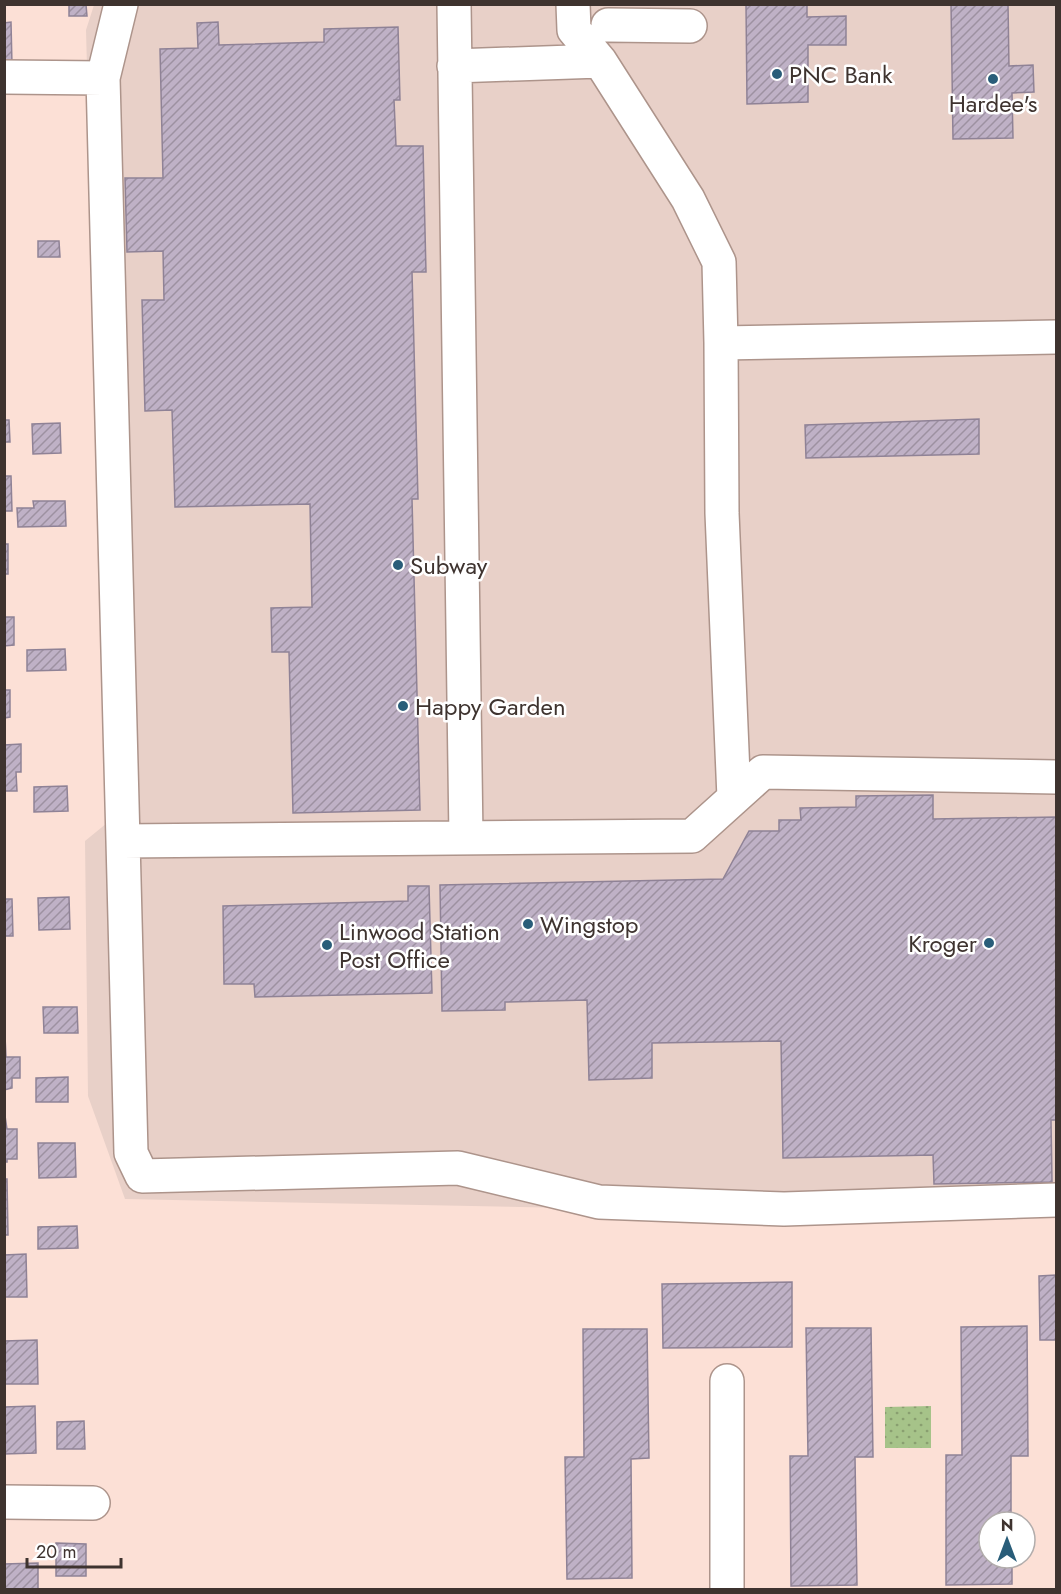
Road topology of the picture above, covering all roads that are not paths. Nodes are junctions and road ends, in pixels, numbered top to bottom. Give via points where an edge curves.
1 (121, 4) edge
2 (454, 4) edge
3 (573, 4) edge
4 (607, 15) edge
5 (690, 26) dead end
6 (600, 61) junction
7 (454, 66) junction
8 (4, 77) edge
9 (104, 78) junction
10 (1056, 337) edge
11 (721, 343) junction
12 (1056, 777) edge
13 (734, 798) junction
14 (466, 838) junction
15 (123, 841) junction
16 (1056, 1200) edge
17 (727, 1382) dead end
18 (4, 1502) edge
19 (93, 1503) dead end
20 (727, 1590) edge

1 - 9 street
2 - 7 street
3 - 6 street via 573,30
4 - 5 street
4 - 6 street
6 - 7 street
6 - 11 street via 688,199 719,262
7 - 14 street
8 - 9 street
9 - 15 street
10 - 11 street
11 - 13 street via 723,524
12 - 13 street via 763,772
13 - 14 street via 692,836
14 - 15 street
15 - 16 street via 131,1154 142,1176 458,1168 599,1202 784,1209
17 - 20 street
18 - 19 street

